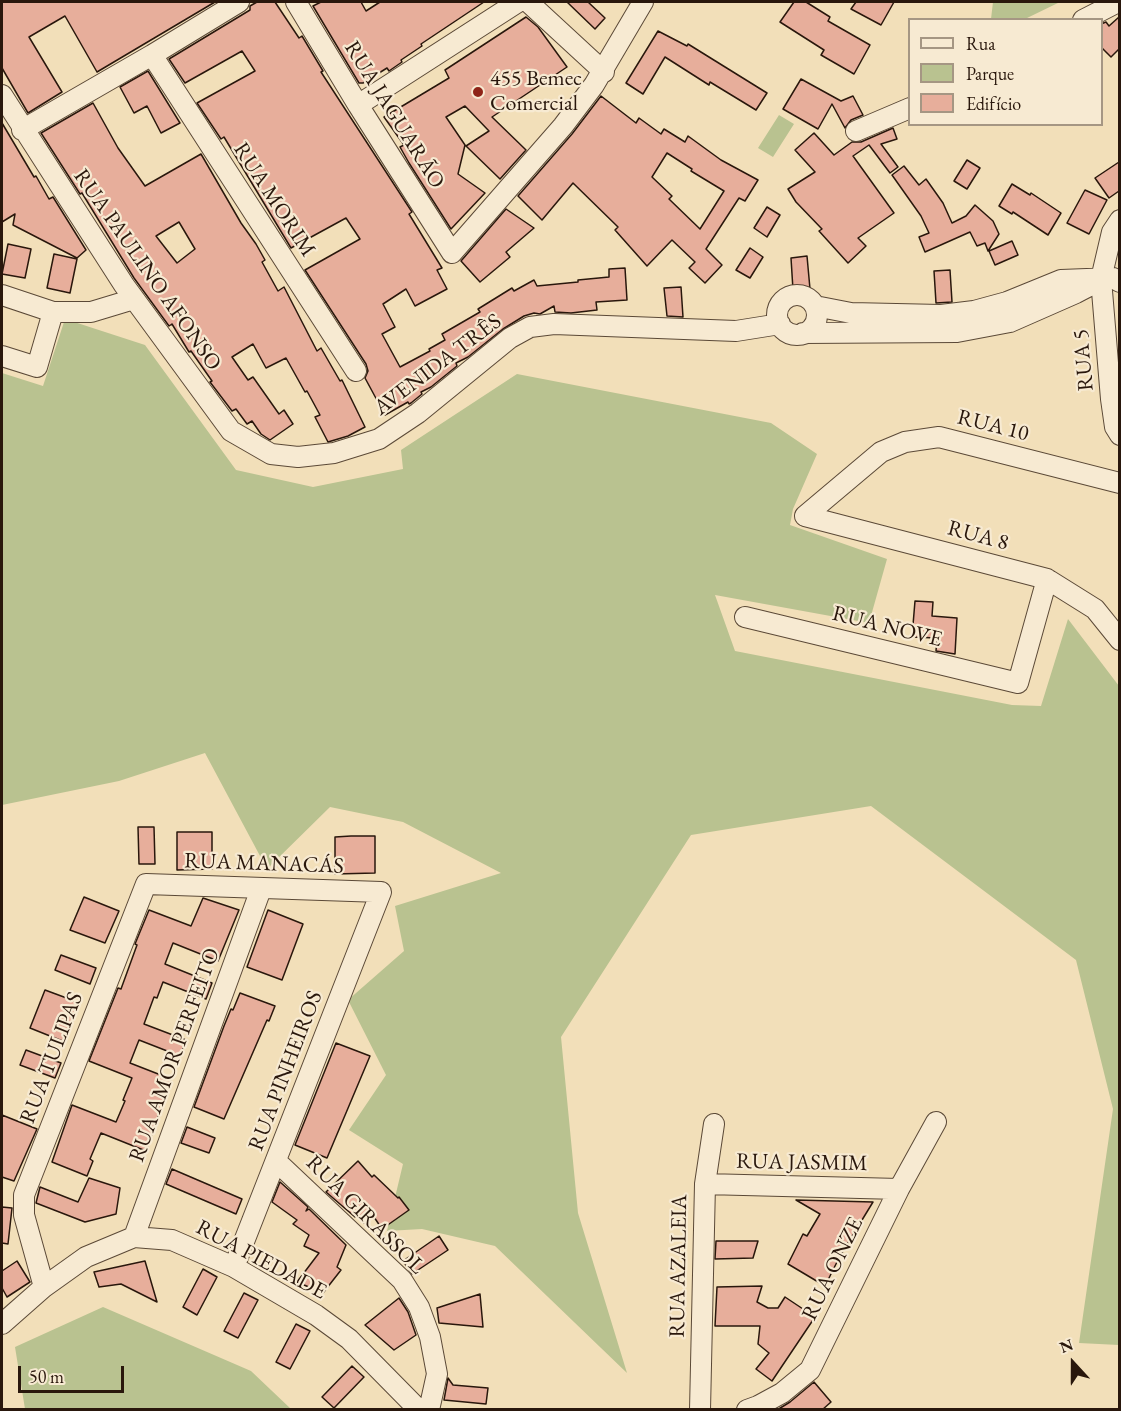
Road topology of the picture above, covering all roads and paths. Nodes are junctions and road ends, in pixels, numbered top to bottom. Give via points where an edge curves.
1 (239, 2) edge
2 (296, 2) edge
3 (518, 2) edge
4 (528, 2) edge
5 (643, 2) edge
6 (1118, 2) edge
7 (1087, 18) edge
8 (152, 55) junction
9 (604, 72) junction
10 (2, 95) edge
11 (358, 105) junction
12 (908, 108) edge
13 (22, 130) junction
14 (856, 131) dead end
15 (1119, 220) edge
16 (1111, 280) edge
17 (2, 295) edge
18 (134, 299) junction
19 (815, 306) junction
20 (53, 312) junction
21 (780, 324) junction
22 (803, 333) junction
23 (2, 356) edge
24 (356, 371) dead end
25 (1119, 435) edge
26 (271, 454) joint
27 (1119, 483) edge
28 (805, 516) joint
29 (1047, 579) junction
30 (745, 617) dead end
31 (1119, 640) edge
32 (146, 884) joint
33 (261, 889) junction
34 (381, 892) joint
35 (936, 1122) dead end
36 (714, 1124) dead end
37 (276, 1161) junction
38 (705, 1185) junction
39 (899, 1189) junction
40 (134, 1237) junction
41 (234, 1268) junction
42 (44, 1287) junction
43 (2, 1324) edge
44 (419, 1410) edge
45 (429, 1410) edge
46 (700, 1410) edge
47 (747, 1410) edge

1 - 8 street
2 - 11 street, RUA JAGUARÃO
3 - 11 street
4 - 9 street
5 - 9 street
6 - 7 street
8 - 13 street
8 - 24 street, RUA MORIM
9 - 11 street, RUA JAGUARÃO via 563,126 452,253
10 - 13 street, RUA PAULINO AFONSO
12 - 14 street
13 - 18 street, RUA PAULINO AFONSO
15 - 16 street via 1112,232
16 - 19 street via 1061,280 1007,302 941,315 851,313
16 - 22 street via 1010,322 957,332
16 - 25 street, RUA 5 via 1111,399
17 - 20 street
18 - 20 street via 92,312
18 - 26 street, RUA PAULINO AFONSO via 231,431
19 - 21 street via 807,297 788,297 780,306
19 - 22 street via 816,320
20 - 23 street via 37,367
21 - 22 street via 790,333
21 - 26 street, AVENIDA TRÊS via 736,331 554,324 530,327 510,338 418,413 379,439 334,453 298,457
27 - 28 street, RUA 10 via 939,437 904,442 881,452
28 - 29 street, RUA 8
29 - 30 street, RUA NOVE via 1018,683
29 - 31 street, RUA 8 via 1095,609
32 - 33 street, RUA MANACÁS
32 - 42 street, RUA TULIPAS via 24,1195 24,1215
33 - 34 street, RUA MANACÁS
33 - 40 street, RUA AMOR PERFEITO
34 - 37 street, RUA PINHEIROS
35 - 39 street, RUA ONZE
36 - 38 street, RUA AZALEIA
37 - 41 street, RUA PINHEIROS
37 - 45 street, RUA GIRASSOL via 402,1280 419,1307 437,1374
38 - 39 street, RUA JASMIM
38 - 46 street, RUA AZALEIA
39 - 47 street, RUA ONZE via 810,1370 782,1393
40 - 41 street, RUA PIEDADE via 172,1240
40 - 42 street, RUA PIEDADE via 86,1257
41 - 44 street, RUA PIEDADE via 316,1315 349,1340
42 - 43 street, RUA PIEDADE

